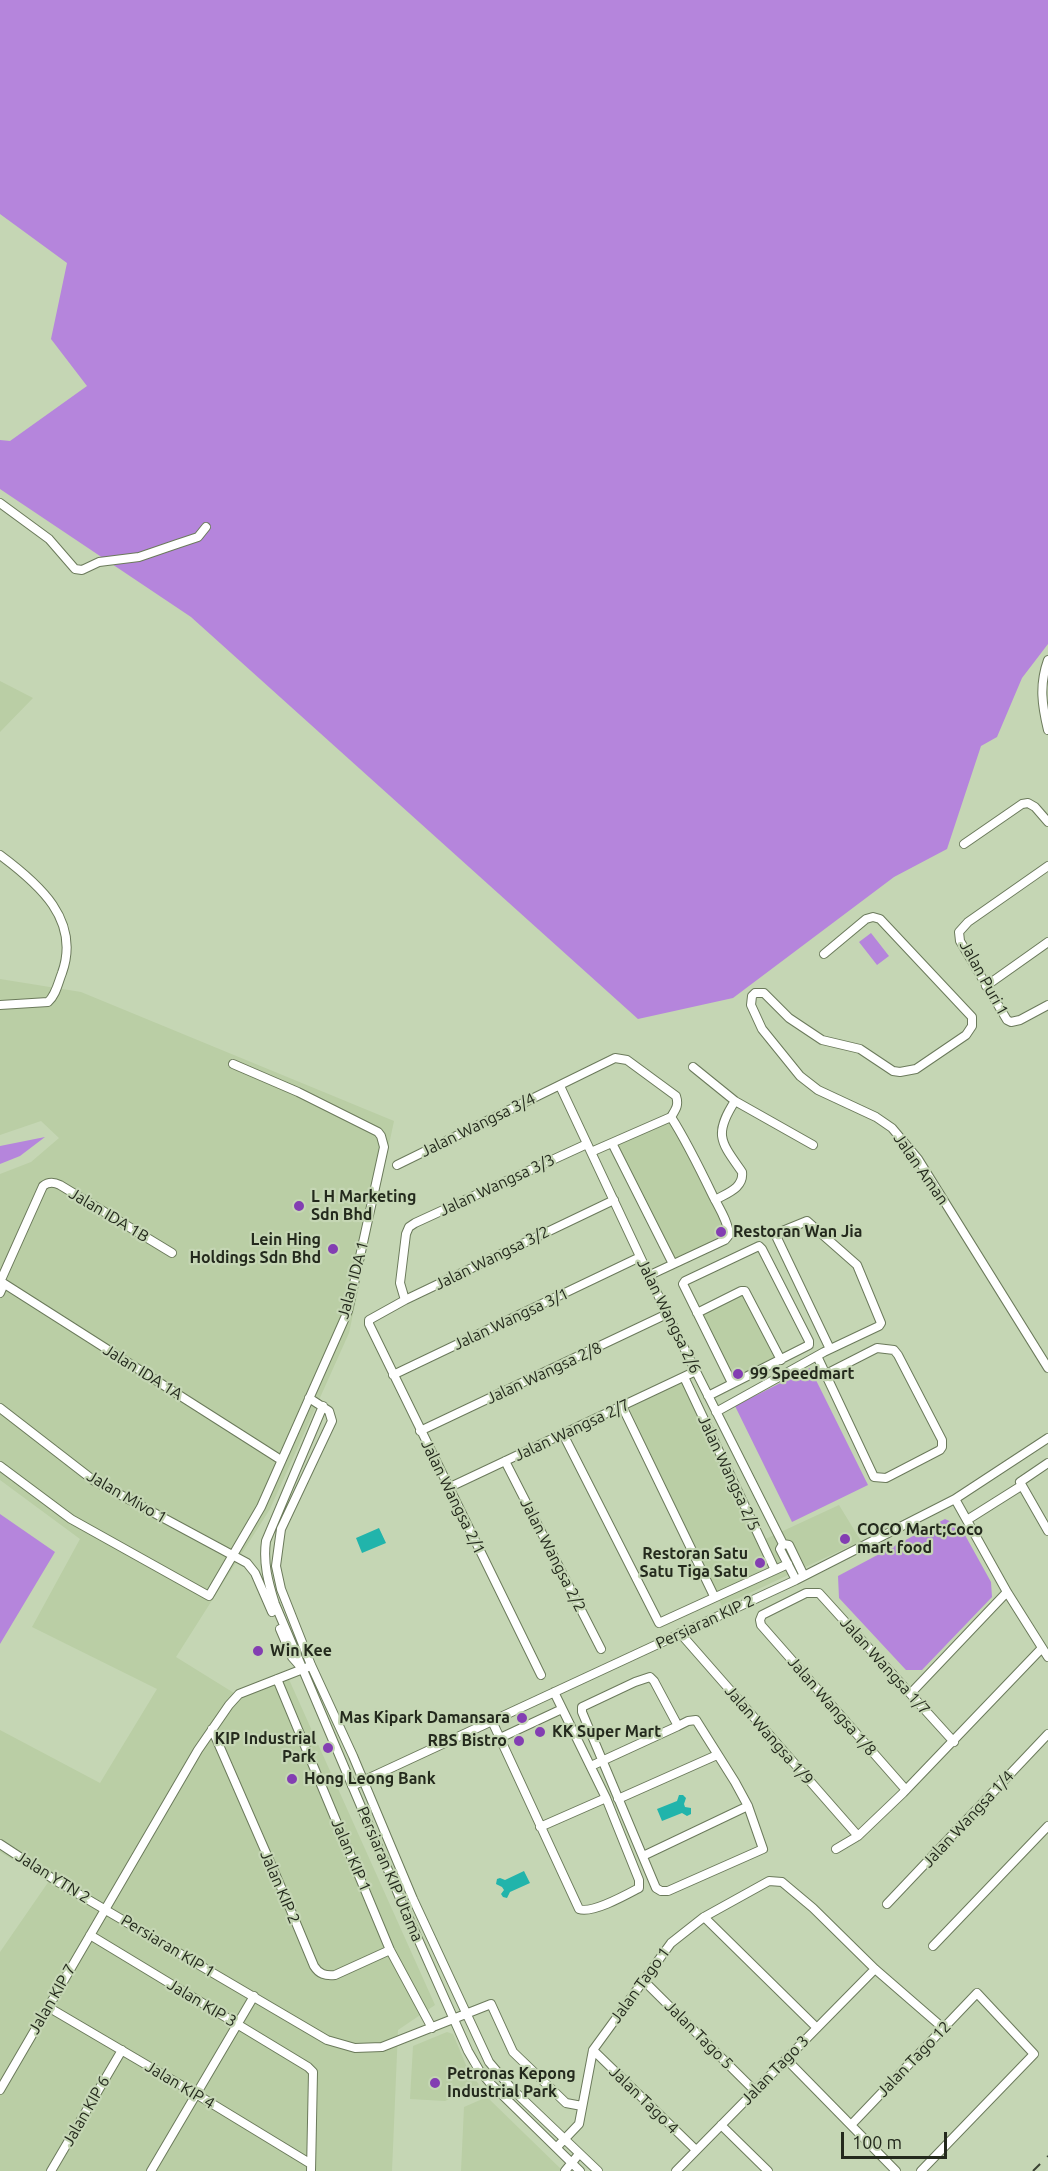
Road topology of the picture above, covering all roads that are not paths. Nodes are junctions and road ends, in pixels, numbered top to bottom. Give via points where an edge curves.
1 (0, 503) edge
2 (206, 527) dead end
3 (1048, 660) edge
4 (1048, 730) edge
5 (1048, 822) edge
6 (964, 844) dead end
7 (0, 855) edge
8 (1048, 866) edge
9 (1048, 942) edge
10 (824, 954) dead end
11 (986, 986) junction
12 (0, 1005) edge
13 (1048, 1005) edge
14 (233, 1064) dead end
15 (693, 1067) dead end
16 (560, 1086) junction
17 (735, 1101) junction
18 (671, 1117) junction
19 (612, 1143) junction
20 (813, 1145) dead end
21 (589, 1148) junction
22 (397, 1165) dead end
23 (614, 1200) junction
24 (715, 1200) junction
25 (172, 1253) dead end
26 (640, 1257) junction
27 (674, 1264) junction
28 (650, 1275) junction
29 (2, 1282) edge
30 (0, 1293) edge
31 (405, 1300) junction
32 (697, 1313) junction
33 (667, 1314) junction
34 (371, 1318) joint
35 (830, 1348) junction
36 (817, 1356) junction
37 (781, 1360) junction
38 (1048, 1368) edge
39 (696, 1371) junction
40 (826, 1374) junction
41 (393, 1375) junction
42 (684, 1377) junction
43 (732, 1383) junction
44 (708, 1396) junction
45 (309, 1398) junction
46 (323, 1406) junction
47 (622, 1406) junction
48 (0, 1408) edge
49 (716, 1412) junction
50 (420, 1431) junction
51 (563, 1434) junction
52 (1048, 1438) edge
53 (281, 1460) junction
54 (505, 1461) junction
55 (1048, 1463) edge
56 (0, 1466) edge
57 (1020, 1484) junction
58 (448, 1488) junction
59 (954, 1499) junction
60 (967, 1520) junction
61 (1048, 1531) edge
62 (783, 1544) junction
63 (232, 1555) junction
64 (788, 1564) junction
65 (265, 1566) junction
66 (276, 1566) junction
67 (775, 1570) junction
68 (800, 1578) junction
69 (1007, 1592) junction
70 (714, 1596) junction
71 (759, 1620) joint
72 (681, 1633) junction
73 (1042, 1648) junction
74 (601, 1649) dead end
75 (1048, 1658) edge
76 (307, 1667) junction
77 (541, 1675) dead end
78 (277, 1679) junction
79 (554, 1692) junction
80 (911, 1693) junction
81 (562, 1709) junction
82 (492, 1721) junction
83 (678, 1726) junction
84 (212, 1729) junction
85 (1048, 1734) edge
86 (500, 1738) junction
87 (954, 1742) junction
88 (598, 1748) junction
89 (585, 1754) junction
90 (717, 1755) junction
91 (603, 1760) junction
92 (591, 1766) junction
93 (364, 1780) junction
94 (352, 1786) junction
95 (906, 1790) junction
96 (606, 1798) junction
97 (618, 1799) junction
98 (748, 1806) junction
99 (1048, 1826) edge
100 (540, 1827) junction
101 (858, 1836) junction
102 (0, 1844) edge
103 (836, 1849) dead end
104 (643, 1856) junction
105 (887, 1904) dead end
106 (105, 1909) junction
107 (704, 1917) junction
108 (90, 1935) junction
109 (933, 1946) dead end
110 (390, 1950) junction
111 (874, 1969) junction
112 (643, 1980) junction
113 (254, 1996) junction
114 (48, 2007) junction
115 (467, 2014) junction
116 (454, 2019) junction
117 (238, 2024) junction
118 (432, 2028) junction
119 (817, 2028) junction
120 (944, 2028) junction
121 (122, 2050) junction
122 (592, 2050) junction
123 (786, 2059) junction
124 (0, 2090) edge
125 (755, 2091) junction
126 (196, 2094) junction
127 (582, 2106) junction
128 (721, 2125) junction
129 (851, 2125) junction
130 (566, 2139) junction
131 (557, 2147) junction
132 (696, 2150) junction
133 (579, 2154) junction
134 (572, 2163) junction
135 (311, 2168) edge
136 (51, 2171) edge
137 (151, 2171) edge
138 (565, 2171) edge
139 (580, 2171) edge
140 (598, 2171) edge
141 (676, 2171) edge
142 (768, 2171) edge
143 (896, 2171) edge
144 (921, 2171) edge

1 - 2 street via 49,539 75,569 82,570 99,562 139,557 198,537
3 - 4 street via 1042,676 1041,700
5 - 6 street via 1035,807 1022,804
7 - 12 street via 48,897 62,922 67,945 66,960 48,1002
8 - 11 street, Jalan Puri 1 via 959,932 960,941
9 - 11 street
10 - 38 street, Jalan Aman via 866,919 880,919 972,1017 966,1035 916,1069 900,1072 860,1049 822,1040 789,1018 764,993 755,993 751,1005 762,1029 800,1076 818,1090 892,1128 918,1159
11 - 13 street, Jalan Puri 1 via 1011,1022
14 - 45 street, Jalan IDA 1 via 378,1132 383,1141 348,1311
15 - 17 street
16 - 18 street, Jalan Wangsa 3/4 via 607,1061 621,1058 676,1096 677,1108
16 - 21 street, Jalan Wangsa 2/6
16 - 22 street, Jalan Wangsa 3/4
17 - 20 street
17 - 24 street via 723,1122 723,1143 742,1177 737,1187
18 - 19 street
18 - 24 street
19 - 21 street
19 - 27 street
21 - 23 street, Jalan Wangsa 2/6
21 - 31 street, Jalan Wangsa 3/3 via 415,1222 406,1234 400,1283
23 - 26 street, Jalan Wangsa 2/6
23 - 31 street, Jalan Wangsa 3/2
24 - 27 street via 728,1227 728,1238
25 - 29 street, Jalan IDA 1B via 60,1185 46,1183
26 - 28 street, Jalan Wangsa 2/6
26 - 41 street, Jalan Wangsa 3/1
27 - 28 street
28 - 33 street, Jalan Wangsa 2/6
29 - 30 street
29 - 53 street, Jalan IDA 1A
31 - 34 street, Jalan Wangsa 3/2
32 - 37 street via 745,1291
32 - 37 street via 684,1282 761,1247 810,1343
32 - 43 street
33 - 39 street, Jalan Wangsa 2/6
33 - 50 street, Jalan Wangsa 2/8
34 - 41 street, Jalan Wangsa 2/1 via 369,1324
35 - 35 street via 777,1236 806,1221 857,1265 881,1320 879,1326
35 - 36 street
36 - 40 street
36 - 49 street
37 - 43 street
39 - 42 street, Jalan Wangsa 2/7
39 - 44 street, Jalan Wangsa 2/6
40 - 40 street via 874,1477 886,1478 942,1447 942,1440 894,1350 877,1348
41 - 50 street, Jalan Wangsa 2/1
42 - 47 street, Jalan Wangsa 2/7
42 - 67 street, Jalan Wangsa 2/5
43 - 44 street
44 - 49 street, Jalan Wangsa 2/6
45 - 46 street
45 - 53 street, Jalan IDA 1
46 - 65 street, Persiaran KIP Utama via 271,1524
46 - 66 street, Persiaran KIP Utama via 332,1421 281,1529
47 - 51 street, Jalan Wangsa 2/7
47 - 70 street
48 - 63 street, Jalan Mivo 1 via 93,1480
49 - 62 street, Jalan Wangsa 2/6
50 - 58 street, Jalan Wangsa 2/1
51 - 54 street, Jalan Wangsa 2/7
51 - 70 street via 659,1623
52 - 59 street, Persiaran KIP 2
53 - 63 street, Jalan IDA 1 via 261,1507
54 - 58 street, Jalan Wangsa 2/7
54 - 74 street, Jalan Wangsa 2/2
55 - 57 street
56 - 63 street, Jalan IDA 1 via 71,1519 209,1596
57 - 60 street
57 - 61 street
58 - 77 street, Jalan Wangsa 2/1
59 - 60 street
59 - 68 street, Persiaran KIP 2
60 - 69 street
62 - 64 street, Jalan Wangsa 2/6 via 780,1549
62 - 68 street, Jalan Wangsa 2/6 via 789,1545
63 - 76 street, Jalan Mivo 1 via 255,1573 292,1657
64 - 67 street
64 - 68 street, Jalan Wangsa 2/6
65 - 66 street
65 - 76 street, Persiaran KIP Utama via 275,1604
66 - 76 street, Persiaran KIP Utama
67 - 70 street
68 - 72 street, Persiaran KIP 2
69 - 73 street
69 - 80 street
71 - 80 street, Jalan Wangsa 1/7 via 762,1615 815,1592
71 - 95 street, Jalan Wangsa 1/8
72 - 79 street, Persiaran KIP 2
72 - 101 street, Jalan Wangsa 1/9
73 - 75 street
73 - 87 street
76 - 78 street, Persiaran KIP 1
76 - 93 street, Persiaran KIP Utama
76 - 94 street, Persiaran KIP Utama
78 - 84 street, Persiaran KIP 1 via 239,1694
78 - 110 street, Jalan KIP 1
79 - 81 street
79 - 82 street, Persiaran KIP 2
80 - 87 street, Jalan Wangsa 1/7
81 - 86 street
81 - 89 street
82 - 86 street
82 - 93 street, Persiaran KIP 2
83 - 88 street via 654,1681 647,1677 584,1705 582,1712
83 - 90 street via 696,1720
83 - 91 street
84 - 106 street, Persiaran KIP 1
84 - 110 street, Jalan KIP 2 via 317,1971 334,1975
85 - 105 street, Jalan Wangsa 1/4
86 - 100 street
87 - 95 street
88 - 89 street
88 - 91 street
89 - 92 street
90 - 97 street
90 - 98 street
91 - 92 street
91 - 97 street
92 - 96 street
93 - 94 street, Persiaran KIP 2
93 - 115 street, Persiaran KIP Utama via 413,1899
94 - 116 street, Persiaran KIP Utama
95 - 101 street
96 - 100 street
96 - 100 street via 639,1880 639,1888 629,1893 589,1910 579,1908
97 - 104 street
98 - 104 street
98 - 104 street via 763,1849 668,1891 656,1888
99 - 109 street
101 - 103 street
102 - 106 street, Jalan YTN 2
106 - 108 street, Jalan KIP 7
106 - 113 street, Persiaran KIP 1
107 - 111 street, Jalan Tago 1 via 776,1880 813,1908
107 - 112 street, Jalan Tago 1 via 671,1943
107 - 119 street
108 - 114 street, Jalan KIP 7
108 - 117 street, Jalan KIP 3
110 - 118 street, Jalan KIP 1
111 - 119 street, Jalan Tago 3
111 - 120 street
112 - 122 street, Jalan Tago 1
112 - 125 street, Jalan Tago 5
113 - 117 street
113 - 118 street, Persiaran KIP 1 via 327,2040 355,2048 382,2047
114 - 121 street, Jalan KIP 4
114 - 124 street, Jalan KIP 7
115 - 116 street, Persiaran KIP 1
115 - 127 street, Persiaran KIP 1 via 492,2004 513,2052 566,2103
115 - 130 street, Persiaran KIP Utama via 489,2062
116 - 118 street, Persiaran KIP 1
116 - 131 street, Persiaran KIP Utama via 478,2070
117 - 126 street
117 - 135 street, Jalan KIP 3 via 313,2072
119 - 123 street, Jalan Tago 3
120 - 129 street, Jalan Tago 12
120 - 144 street, Jalan Tago 12 via 977,1993 1034,2054
121 - 126 street, Jalan KIP 4
121 - 136 street, Jalan KIP 6
122 - 127 street, Jalan Tago 1
122 - 132 street, Jalan Tago 4
123 - 125 street, Jalan Tago 3
123 - 129 street
125 - 128 street, Jalan Tago 3
126 - 135 street, Jalan KIP 4
126 - 137 street
127 - 130 street, Jalan Tago 1 via 579,2124
128 - 132 street, Jalan Tago 3
128 - 142 street
129 - 143 street
130 - 131 street, Jalan Tago 1
130 - 133 street
131 - 134 street
132 - 141 street, Jalan Tago 3
133 - 134 street
133 - 140 street
134 - 138 street
134 - 139 street

